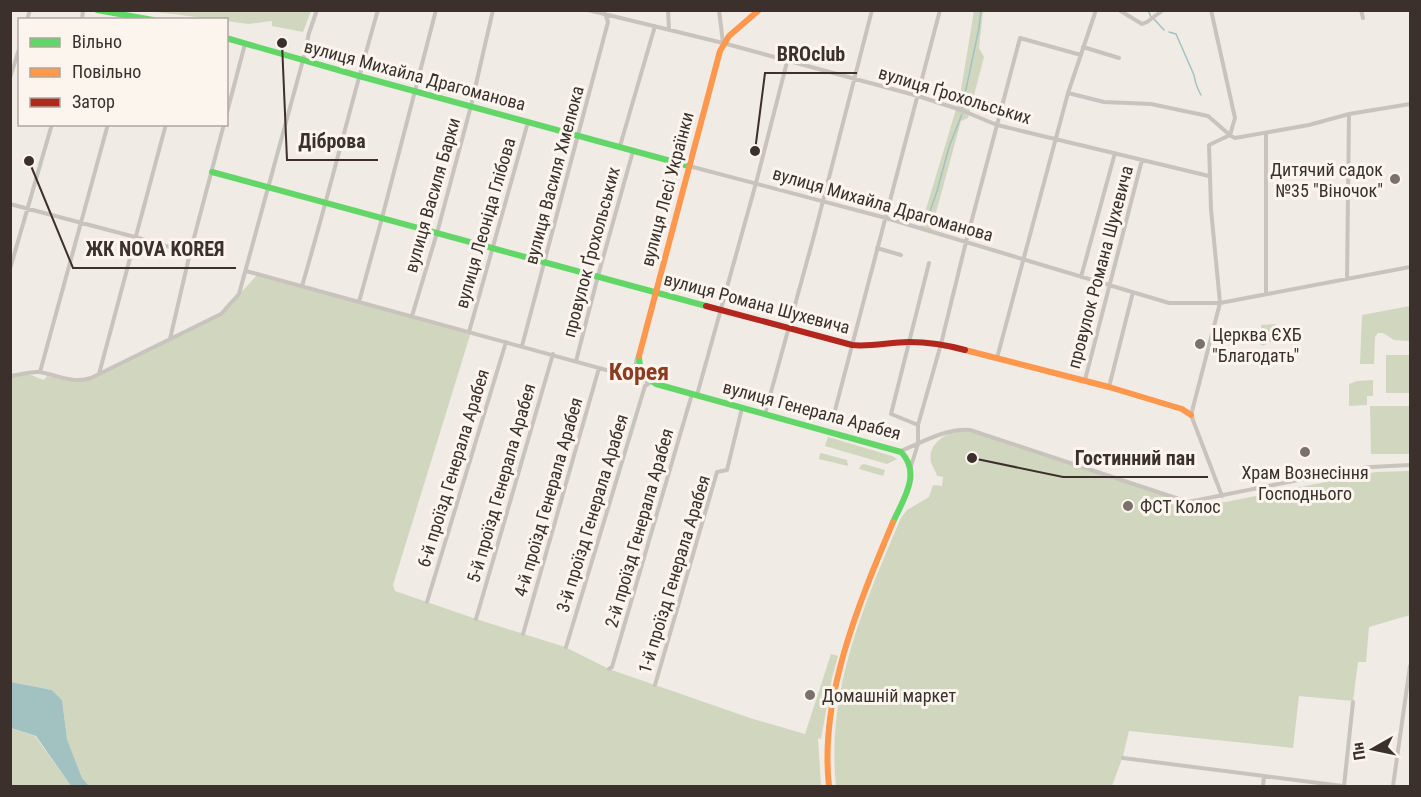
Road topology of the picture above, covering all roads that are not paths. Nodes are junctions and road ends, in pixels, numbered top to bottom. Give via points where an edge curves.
1 (97, 10) edge
2 (317, 10) edge
3 (378, 10) edge
4 (436, 10) edge
5 (493, 10) edge
6 (588, 10) edge
7 (668, 10) edge
8 (719, 10) edge
9 (759, 10) edge
10 (872, 10) edge
11 (940, 10) edge
12 (1096, 10) edge
13 (1119, 10) edge
14 (1210, 10) edge
15 (1361, 10) edge
16 (1160, 12) edge
17 (605, 13) edge
18 (138, 18) edge
19 (1363, 18) dead end
20 (655, 26) junction
21 (669, 30) junction
22 (228, 39) edge
23 (723, 43) junction
24 (245, 44) junction
25 (1083, 47) junction
26 (18, 52) edge
27 (1081, 55) junction
28 (1119, 58) dead end
29 (303, 60) junction
30 (787, 62) junction
31 (359, 76) junction
32 (10, 78) edge
33 (855, 78) junction
34 (415, 91) junction
35 (1068, 93) junction
36 (918, 96) junction
37 (1410, 104) edge
38 (471, 106) junction
39 (228, 108) edge
40 (1349, 114) junction
41 (528, 122) junction
42 (998, 125) junction
43 (51, 126) edge
44 (107, 126) edge
45 (165, 126) edge
46 (223, 126) edge
47 (1266, 133) junction
48 (1230, 135) junction
49 (579, 136) junction
50 (1056, 139) junction
51 (620, 147) junction
52 (633, 151) junction
53 (1115, 153) junction
54 (1142, 160) junction
55 (689, 166) junction
56 (212, 171) junction
57 (1209, 176) junction
58 (756, 183) junction
59 (268, 187) junction
60 (823, 201) junction
61 (327, 202) junction
62 (10, 204) edge
63 (28, 209) junction
64 (382, 218) junction
65 (886, 218) junction
66 (80, 223) junction
67 (437, 233) junction
68 (135, 237) junction
69 (966, 242) junction
70 (492, 247) junction
71 (877, 248) junction
72 (190, 253) junction
73 (901, 255) dead end
74 (1023, 260) junction
75 (545, 261) junction
76 (929, 263) dead end
77 (1410, 267) edge
78 (10, 269) edge
79 (246, 271) junction
80 (598, 276) junction
81 (1081, 277) junction
82 (1347, 279) junction
83 (1109, 285) junction
84 (303, 286) junction
85 (655, 292) junction
86 (1133, 292) junction
87 (1266, 294) junction
88 (358, 302) junction
89 (1220, 303) junction
90 (721, 309) junction
91 (412, 316) junction
92 (789, 327) junction
93 (469, 332) junction
94 (170, 339) junction
95 (506, 342) junction
96 (909, 342) junction
97 (941, 344) junction
98 (852, 345) junction
99 (522, 346) junction
100 (640, 349) junction
101 (553, 354) junction
102 (997, 358) junction
103 (576, 361) junction
104 (599, 368) junction
105 (40, 372) junction
106 (99, 375) junction
107 (10, 376) edge
108 (633, 376) junction
109 (1084, 381) junction
110 (654, 383) junction
111 (1108, 387) junction
112 (695, 394) junction
113 (742, 408) junction
114 (765, 414) junction
115 (1191, 415) junction
116 (832, 418) dead end
117 (918, 425) junction
118 (918, 444) junction
119 (901, 452) junction
120 (1410, 465) edge
121 (911, 466) junction
122 (1222, 496) junction
123 (427, 602) dead end
124 (476, 619) dead end
125 (523, 634) dead end
126 (566, 647) dead end
127 (1410, 666) edge
128 (609, 669) dead end
129 (655, 685) dead end
130 (1408, 696) edge
131 (1353, 702) dead end
132 (1123, 758) dead end
133 (1264, 776) junction
134 (830, 786) edge
135 (1263, 786) edge
136 (1343, 786) edge
137 (1393, 786) edge

1 - 18 street
2 - 29 street
3 - 31 street
4 - 34 street
5 - 38 street, вулиця Василя Барки
6 - 17 street, вулиця Ґрохольських
7 - 21 street
8 - 23 street
9 - 23 street, вулиця Лесі Українки
10 - 33 street
11 - 36 street
12 - 25 street
13 - 16 street via 1142,24
14 - 48 street via 1235,118
15 - 19 street
17 - 20 street, вулиця Ґрохольських
17 - 49 street, вулиця Василя Хмелюка via 608,22
20 - 21 street, вулиця Ґрохольських
20 - 51 street, провулок Ґрохольських
21 - 23 street, вулиця Ґрохольських
22 - 24 street, вулиця Михайла Драгоманова
23 - 30 street, вулиця Ґрохольських
23 - 55 street, вулиця Лесі Українки
24 - 29 street, вулиця Михайла Драгоманова
24 - 39 street
25 - 27 street
25 - 28 street
26 - 32 street
27 - 35 street
27 - 42 street via 1020,38
29 - 31 street, вулиця Михайла Драгоманова
29 - 59 street
30 - 33 street, вулиця Ґрохольських
30 - 58 street, 2-й проїзд Генерала Арабея
31 - 34 street, вулиця Михайла Драгоманова
31 - 61 street
33 - 36 street, вулиця Ґрохольських
33 - 60 street
34 - 38 street, вулиця Михайла Драгоманова
34 - 64 street
35 - 48 street via 1104,102 1151,104 1208,116
35 - 50 street
36 - 42 street, вулиця Ґрохольських
36 - 65 street
37 - 40 street
38 - 41 street, вулиця Михайла Драгоманова
38 - 67 street, вулиця Василя Барки
40 - 47 street
40 - 82 street
41 - 49 street, вулиця Михайла Драгоманова
41 - 70 street, вулиця Леоніда Глібова
42 - 50 street, вулиця Ґрохольських
42 - 69 street
43 - 63 street
44 - 66 street
45 - 68 street
46 - 56 street
47 - 48 street via 1235,138
47 - 87 street
48 - 57 street via 1209,145
49 - 51 street, вулиця Михайла Драгоманова
49 - 75 street, вулиця Василя Хмелюка
50 - 53 street, вулиця Ґрохольських
50 - 74 street
51 - 52 street, вулиця Михайла Драгоманова
52 - 55 street, вулиця Михайла Драгоманова
52 - 80 street, провулок Ґрохольських
53 - 54 street, вулиця Ґрохольських
53 - 81 street
54 - 57 street, вулиця Ґрохольських
54 - 83 street, провулок Романа Шухевича
55 - 58 street, вулиця Михайла Драгоманова
55 - 85 street, вулиця Лесі Українки
56 - 59 street, вулиця Романа Шухевича
56 - 72 street
57 - 89 street
58 - 60 street, вулиця Михайла Драгоманова
58 - 90 street, 2-й проїзд Генерала Арабея
59 - 61 street, вулиця Романа Шухевича
59 - 79 street
60 - 65 street, вулиця Михайла Драгоманова
60 - 92 street
61 - 64 street, вулиця Романа Шухевича
61 - 84 street
62 - 63 street
63 - 66 street
63 - 78 street
64 - 67 street, вулиця Романа Шухевича
64 - 88 street
65 - 69 street, вулиця Михайла Драгоманова
65 - 71 street
66 - 68 street
66 - 105 street
67 - 70 street, вулиця Романа Шухевича
67 - 91 street, вулиця Василя Барки
68 - 72 street
68 - 106 street
69 - 74 street, вулиця Михайла Драгоманова
69 - 97 street
70 - 75 street, вулиця Романа Шухевича
70 - 93 street, вулиця Леоніда Глібова
71 - 73 street
71 - 98 street
72 - 94 street
74 - 81 street, вулиця Михайла Драгоманова
74 - 102 street
75 - 80 street, вулиця Романа Шухевича
75 - 99 street, вулиця Василя Хмелюка
76 - 96 street
77 - 82 street, вулиця Михайла Драгоманова
79 - 84 street
79 - 94 street via 239,294 221,314
80 - 85 street, вулиця Романа Шухевича
80 - 103 street, провулок Ґрохольських
81 - 83 street, вулиця Михайла Драгоманова
82 - 87 street, вулиця Михайла Драгоманова
83 - 86 street, вулиця Михайла Драгоманова
83 - 109 street, провулок Романа Шухевича
84 - 88 street
85 - 90 street, вулиця Романа Шухевича
85 - 100 street, вулиця Лесі Українки
86 - 89 street, вулиця Михайла Драгоманова via 1169,303
86 - 111 street
87 - 89 street, вулиця Михайла Драгоманова
88 - 91 street
89 - 115 street
90 - 92 street, вулиця Романа Шухевича
90 - 112 street, 2-й проїзд Генерала Арабея
91 - 93 street
92 - 98 street, вулиця Романа Шухевича
92 - 114 street
93 - 95 street
94 - 106 street
95 - 99 street
95 - 123 street, 6-й проїзд Генерала Арабея
96 - 97 street, вулиця Романа Шухевича
96 - 98 street, вулиця Романа Шухевича
96 - 117 street via 891,414
97 - 102 street, вулиця Романа Шухевича
97 - 117 street
98 - 116 street
99 - 101 street
100 - 108 street
100 - 110 street, вулиця Лесі Українки via 640,370
101 - 103 street
101 - 124 street, 5-й проїзд Генерала Арабея
102 - 109 street, вулиця Романа Шухевича
103 - 104 street
104 - 108 street
104 - 125 street, 4-й проїзд Генерала Арабея
105 - 106 street via 76,381
105 - 107 street
108 - 110 street
109 - 111 street, вулиця Романа Шухевича
110 - 112 street, вулиця Генерала Арабея
110 - 126 street, 3-й проїзд Генерала Арабея via 645,386
111 - 115 street, вулиця Романа Шухевича
112 - 113 street, вулиця Генерала Арабея
112 - 128 street, 2-й проїзд Генерала Арабея
113 - 114 street, вулиця Генерала Арабея
113 - 129 street, 1-й проїзд Генерала Арабея via 726,470 717,472
114 - 119 street, вулиця Генерала Арабея
115 - 122 street
117 - 118 street
118 - 119 street, вулиця Генерала Арабея
118 - 121 street
118 - 122 street, вулиця Генерала Арабея via 954,430 970,430 1184,502
119 - 121 street
120 - 122 street, вулиця Генерала Арабея via 1348,470
121 - 134 street via 911,480 872,572 838,677 827,740
127 - 130 street
130 - 137 street
131 - 136 street
132 - 133 street
133 - 135 street
133 - 136 street

